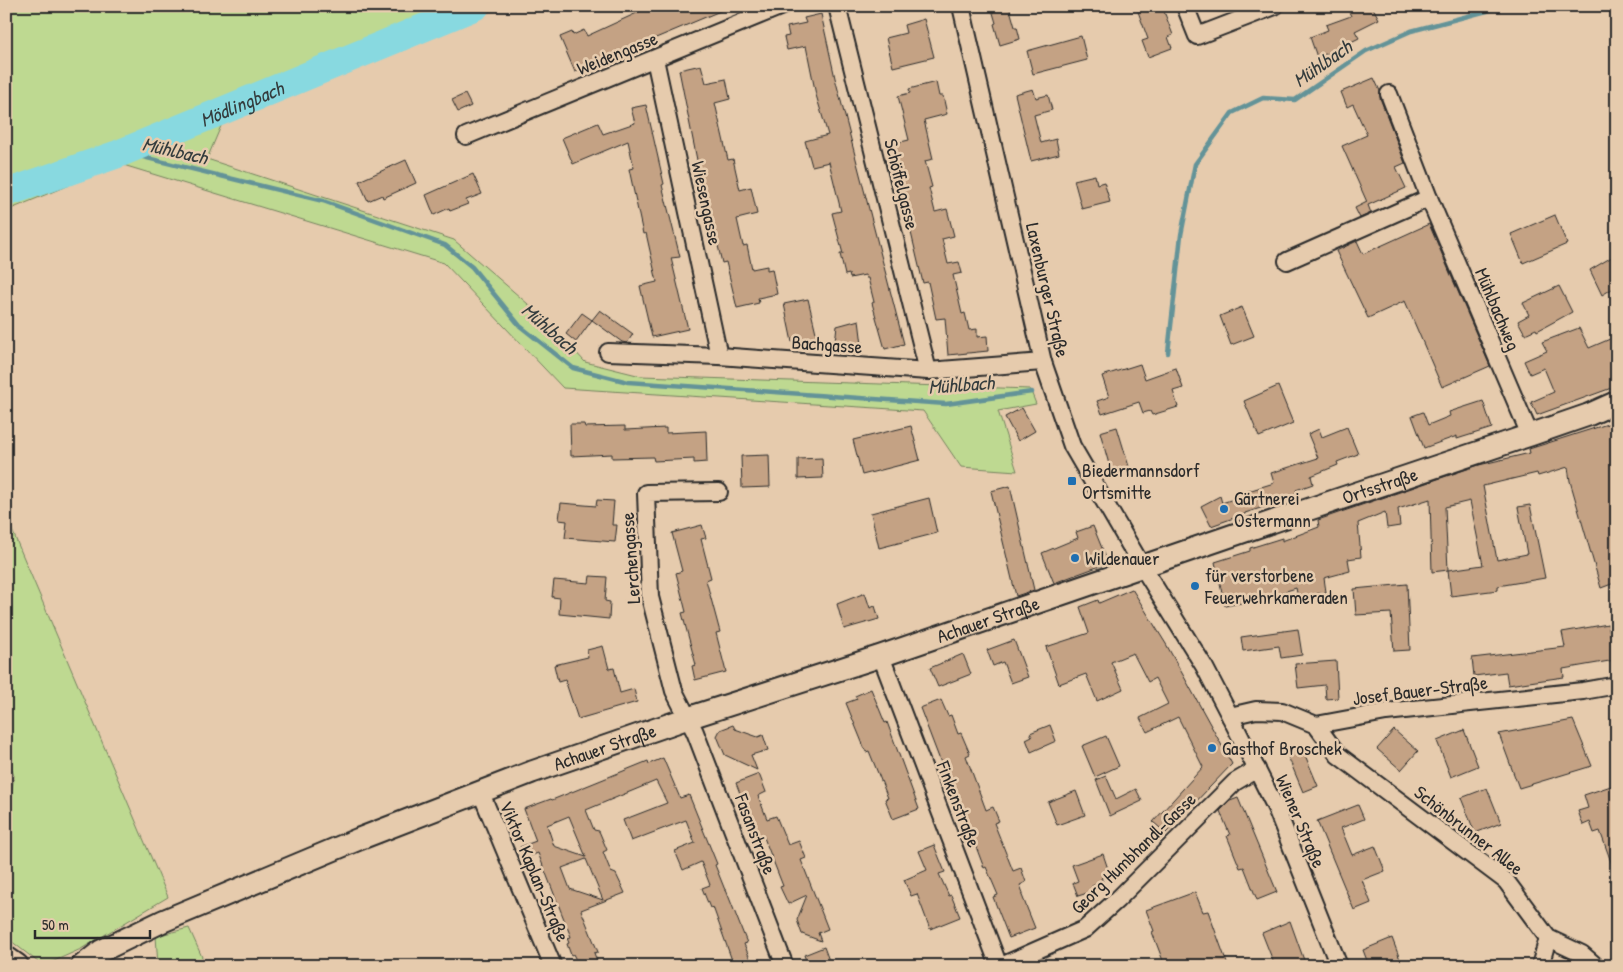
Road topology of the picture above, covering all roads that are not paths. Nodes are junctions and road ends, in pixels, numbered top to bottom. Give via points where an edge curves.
1 (782, 6) edge
2 (837, 6) edge
3 (961, 6) edge
4 (1185, 6) edge
5 (1276, 6) edge
6 (656, 59) junction
7 (1389, 94) dead end
8 (466, 136) dead end
9 (1429, 198) junction
10 (1287, 261) dead end
11 (608, 352) dead end
12 (719, 356) junction
13 (1043, 362) junction
14 (928, 371) junction
15 (1617, 402) edge
16 (1530, 435) junction
17 (719, 492) dead end
18 (1142, 566) junction
19 (881, 656) junction
20 (1617, 685) edge
21 (1230, 716) junction
22 (688, 718) junction
23 (1316, 725) junction
24 (1256, 769) junction
25 (481, 793) junction
26 (1548, 938) junction
27 (6, 959) edge
28 (16, 966) edge
29 (82, 966) edge
30 (553, 966) edge
31 (785, 966) edge
32 (1000, 966) edge
33 (1339, 966) edge
34 (1540, 966) edge
35 (1596, 966) edge

1 - 6 street, Weidengasse
2 - 14 street, Schöffelgasse
3 - 13 street, Laxenburger Straße
4 - 5 street via 1197,36
6 - 8 street, Weidengasse
6 - 12 street, Wiesengasse
7 - 9 street, Mühlbachweg
9 - 10 street
9 - 16 street, Mühlbachweg
11 - 12 street, Bachgasse
12 - 14 street, Bachgasse
13 - 14 street, Bachgasse
13 - 18 street, Laxenburger Straße via 1072,446
15 - 16 street, Ortsstraße
16 - 18 street, Ortsstraße
17 - 22 street, Lerchengasse via 646,493 650,597 674,691
18 - 19 street, Achauer Straße
18 - 21 street, Wiener Straße via 1204,666
19 - 22 street, Achauer Straße
19 - 32 street, Finkenstraße
20 - 23 street, Josef Bauer-Straße via 1386,712
21 - 23 street via 1256,710 1282,711
21 - 24 street, Wiener Straße
22 - 25 street, Achauer Straße
22 - 31 street, Fasanstraße
23 - 26 street, Schönbrunner Allee via 1338,755 1506,881
24 - 32 street, Georg Humbhandl-Gasse via 1235,782 1085,929
24 - 33 street, Wiener Straße via 1276,808
25 - 29 street, Achauer Straße via 350,843 163,921 101,951
25 - 30 street, Viktor Kaplan-Straße
26 - 34 street
26 - 35 street, Schönbrunner Allee via 1582,954
27 - 28 main road

